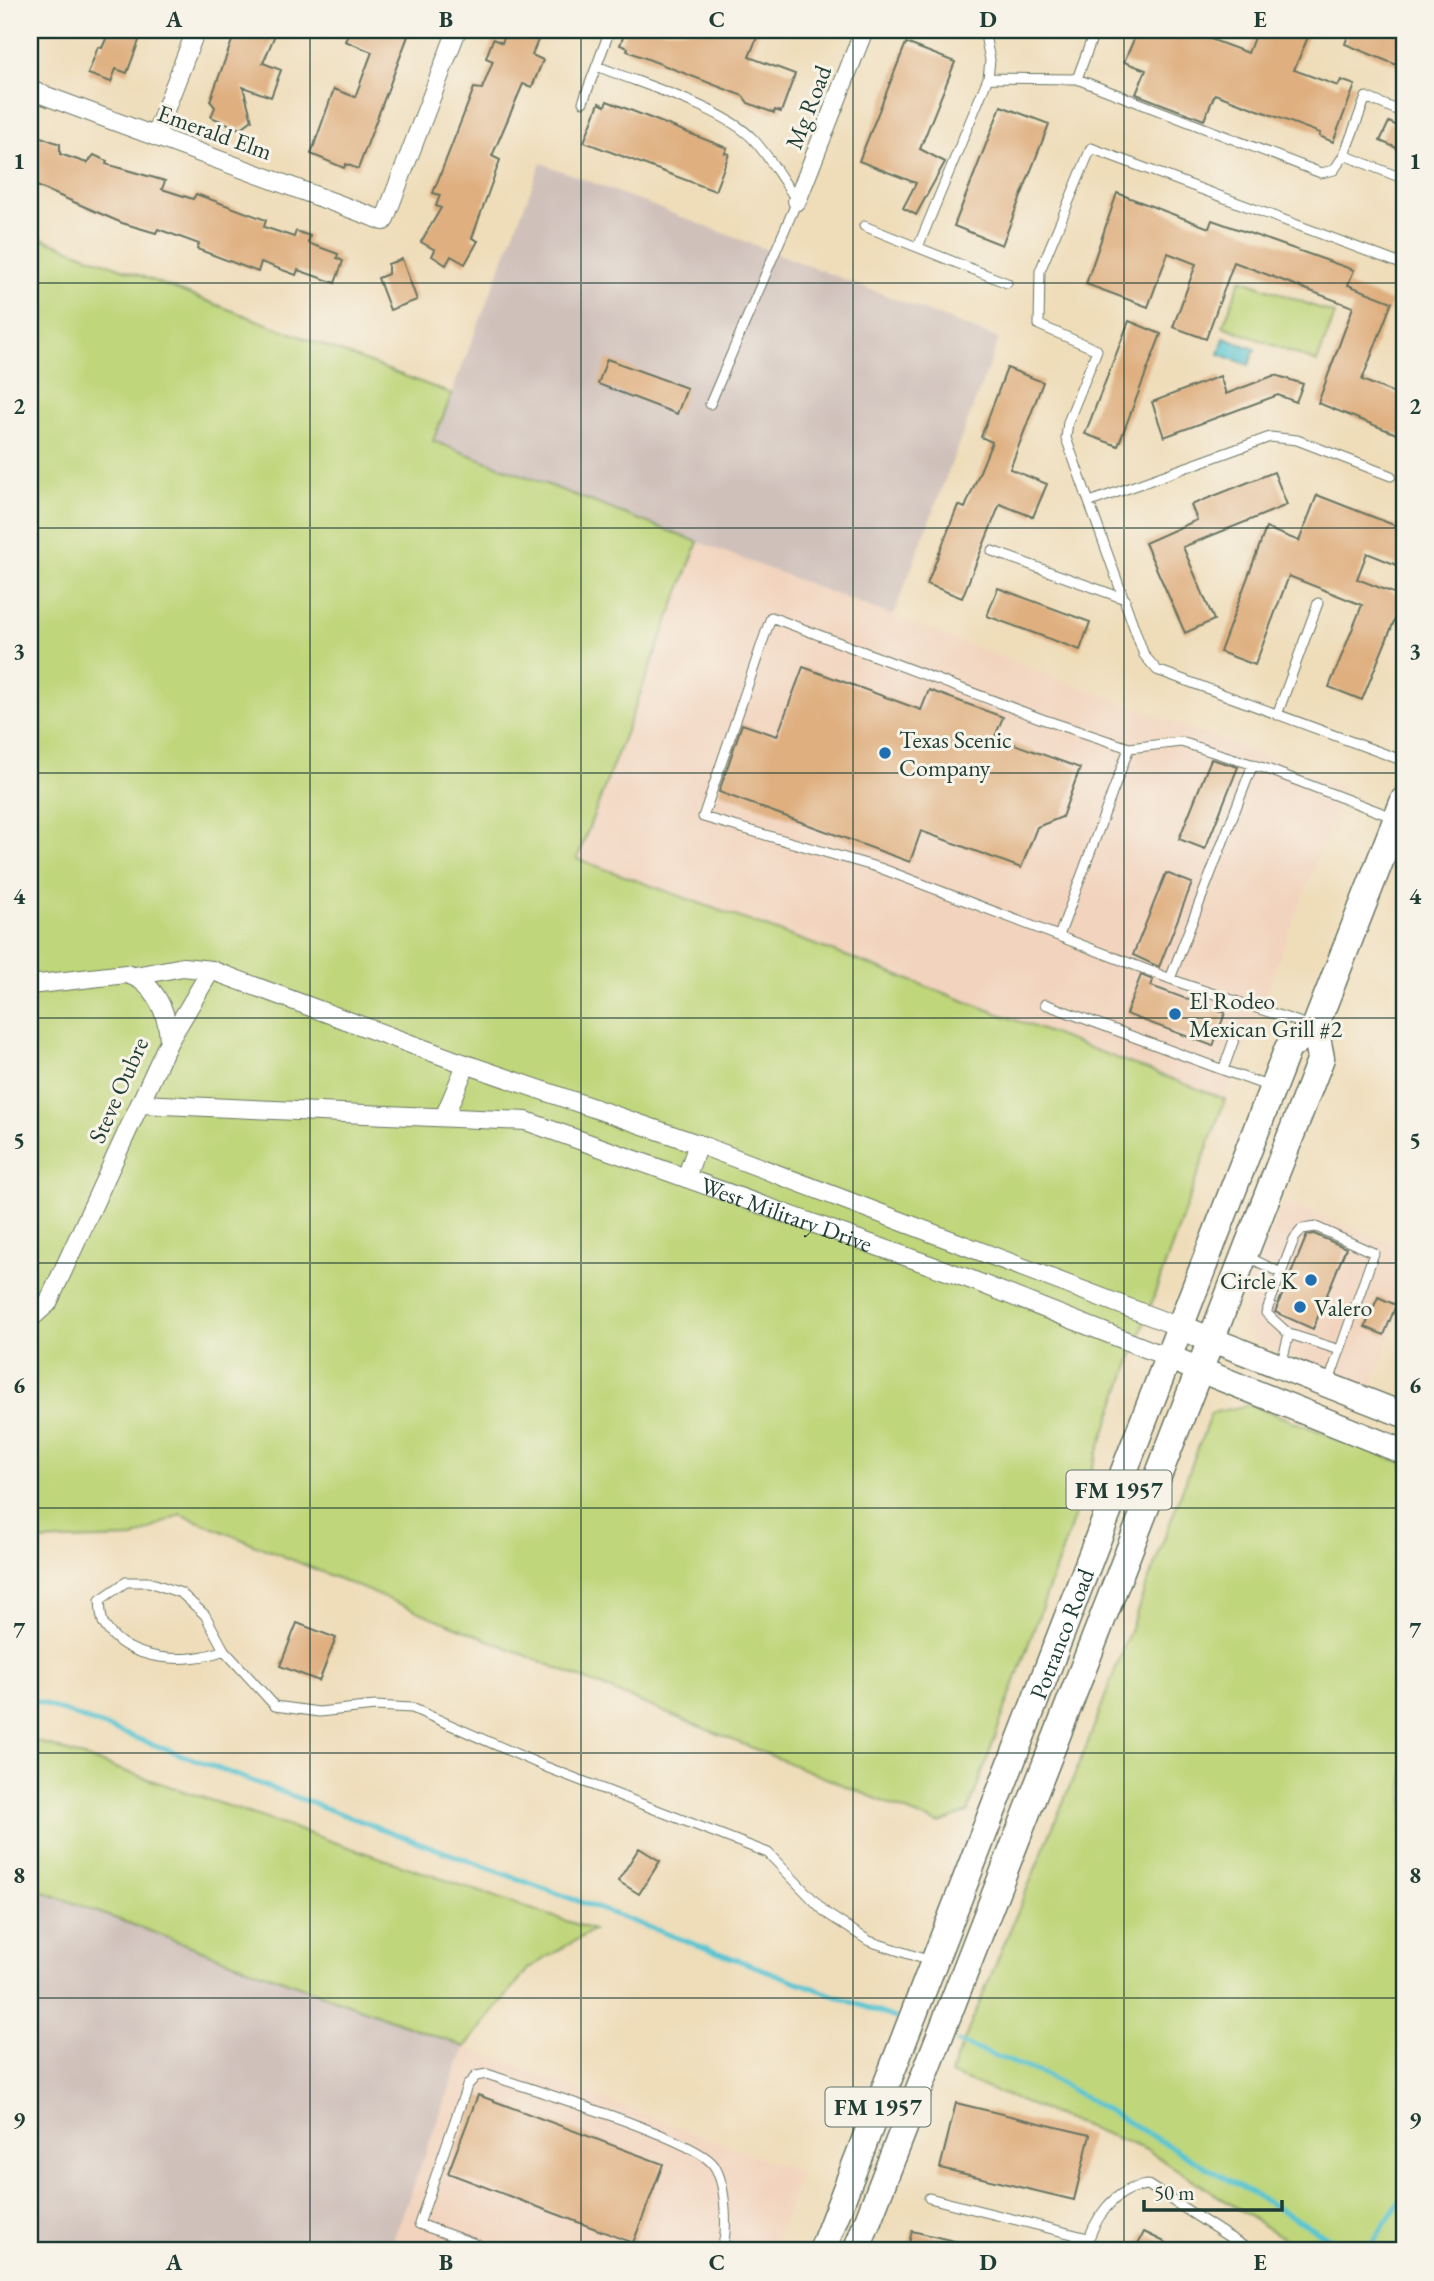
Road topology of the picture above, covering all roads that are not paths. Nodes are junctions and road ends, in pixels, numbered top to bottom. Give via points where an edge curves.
1 (196, 30) edge
2 (457, 30) edge
3 (610, 30) edge
4 (864, 30) edge
5 (984, 30) edge
6 (1095, 30) edge
7 (597, 66) junction
8 (988, 78) junction
9 (1077, 79) junction
10 (30, 90) edge
11 (583, 102) dead end
12 (1404, 113) edge
13 (155, 136) junction
14 (1343, 155) junction
15 (1404, 179) edge
16 (797, 201) junction
17 (864, 226) dead end
18 (918, 247) junction
19 (1404, 265) edge
20 (1007, 283) dead end
21 (710, 404) dead end
22 (1391, 475) dead end
23 (1090, 502) junction
24 (992, 551) dead end
25 (1125, 599) junction
26 (1318, 603) dead end
27 (1277, 715) junction
28 (1129, 748) junction
29 (1404, 761) edge
30 (1254, 764) junction
31 (1400, 810) edge
32 (1059, 936) junction
33 (211, 970) junction
34 (135, 976) junction
35 (1170, 979) junction
36 (30, 985) edge
37 (1045, 1004) dead end
38 (1315, 1027) junction
39 (1236, 1034) dead end
40 (169, 1041) junction
41 (466, 1065) junction
42 (1223, 1070) junction
43 (1273, 1088) junction
44 (140, 1104) junction
45 (445, 1115) junction
46 (698, 1144) junction
47 (686, 1178) junction
48 (1245, 1255) junction
49 (1281, 1273) junction
50 (30, 1319) edge
51 (1182, 1328) junction
52 (1289, 1334) junction
53 (1212, 1340) junction
54 (1340, 1350) junction
55 (1170, 1358) junction
56 (1280, 1367) junction
57 (1200, 1370) junction
58 (1328, 1385) junction
59 (1404, 1415) edge
60 (1404, 1452) edge
61 (224, 1650) junction
62 (934, 1962) junction
63 (929, 2198) dead end
64 (1088, 2238) junction
65 (495, 2251) edge
66 (721, 2251) edge
67 (822, 2251) edge
68 (856, 2251) edge
69 (1085, 2251) edge
70 (1251, 2251) edge

1 - 13 street
2 - 13 street, Emerald Elm via 384,221
3 - 7 lane
4 - 16 street, Mg Road
5 - 8 lane
6 - 9 lane
7 - 11 lane
7 - 16 lane via 740,127
8 - 9 lane
8 - 18 lane
9 - 14 lane via 1321,173 1334,170
10 - 13 street, Emerald Elm
12 - 14 lane via 1366,97
14 - 15 lane
16 - 21 lane
17 - 18 lane
18 - 20 lane
19 - 23 lane via 1091,148 1040,271 1039,324 1097,350 1066,438
22 - 23 lane via 1297,439 1270,438
23 - 25 lane
24 - 25 lane
25 - 27 lane via 1144,655 1157,670
26 - 27 lane
27 - 29 lane
28 - 30 lane via 1181,741
28 - 32 lane
28 - 32 lane via 771,617 703,817 880,868
30 - 31 lane
30 - 35 lane
31 - 38 main road, Potranco Road / FM 1957
32 - 35 lane
33 - 34 street, West Military Drive via 183,967
33 - 40 street
33 - 41 street, West Military Drive
34 - 36 street
34 - 40 street, Steve Oubre via 149,986 161,1007
35 - 38 lane
37 - 42 lane
38 - 43 main road, Potranco Road / FM 1957 via 1288,1048
38 - 48 main road, Potranco Road / FM 1957 via 1321,1058
39 - 42 lane
40 - 44 street, Steve Oubre
41 - 45 street
41 - 46 street, West Military Drive
42 - 43 lane
43 - 51 main road, Potranco Road / FM 1957
44 - 45 street, West Military Drive
44 - 50 street, Steve Oubre via 48,1303
45 - 47 street, West Military Drive via 526,1121
46 - 47 street
46 - 51 street, West Military Drive
47 - 55 street, West Military Drive via 972,1280
48 - 49 lane
48 - 53 main road, Potranco Road / FM 1957
49 - 52 lane via 1266,1313
49 - 54 lane via 1301,1229 1316,1227 1374,1253
51 - 53 main road, West Military Drive
51 - 55 main road, Potranco Road / FM 1957
52 - 54 lane
52 - 56 lane
53 - 56 main road, West Military Drive
53 - 57 main road, Potranco Road / FM 1957
54 - 58 lane
55 - 57 main road, West Military Drive
55 - 62 main road, Potranco Road / FM 1957
56 - 58 main road, West Military Drive
57 - 60 main road, West Military Drive
57 - 68 main road, Potranco Road / FM 1957
58 - 59 main road, West Military Drive
61 - 61 lane via 205,1615 181,1593 149,1582 126,1582 100,1600 103,1624 118,1640 144,1654 204,1658
61 - 62 lane via 275,1706 319,1712 375,1706 412,1708 546,1767 768,1853 826,1913 869,1941
62 - 67 main road, Potranco Road / FM 1957
63 - 64 lane
64 - 69 lane
64 - 70 lane via 1122,2191 1148,2185
65 - 66 lane via 419,2224 467,2085 487,2074 681,2143 713,2163 725,2196

